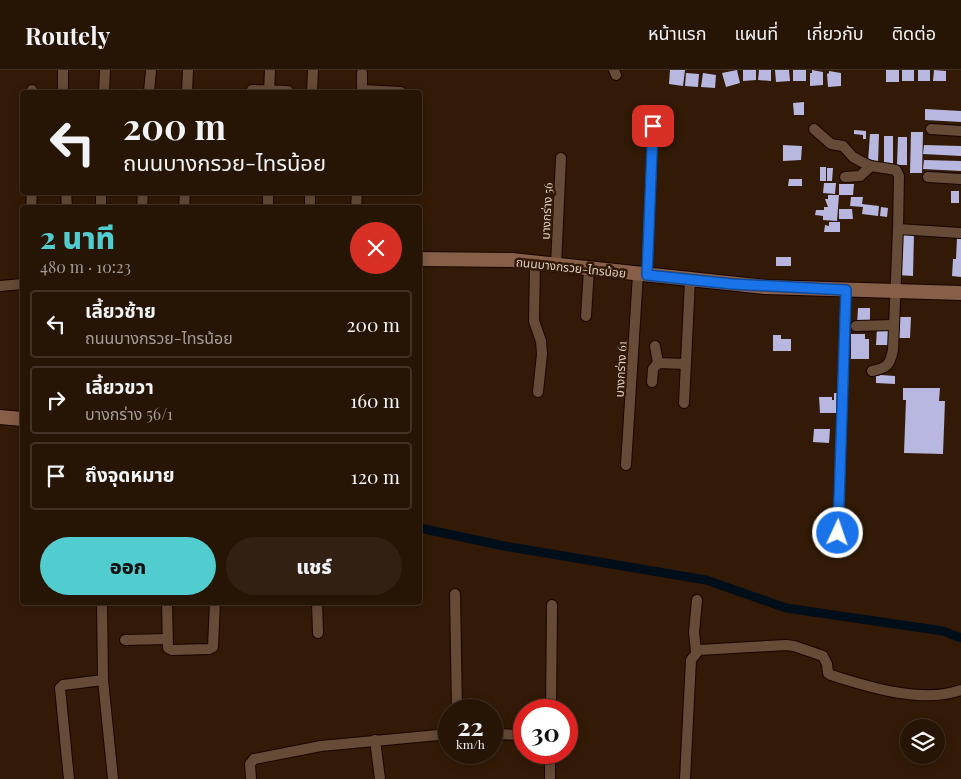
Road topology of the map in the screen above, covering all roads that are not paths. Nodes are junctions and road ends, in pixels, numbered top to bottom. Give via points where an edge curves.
1 (62, 70) edge
2 (105, 70) edge
3 (151, 70) edge
4 (188, 70) edge
5 (270, 70) edge
6 (313, 70) edge
7 (362, 72) dead end
8 (63, 90) edge
9 (104, 90) edge
10 (149, 90) edge
11 (187, 90) edge
12 (269, 90) edge
13 (312, 90) edge
14 (362, 90) edge
15 (639, 115) dead end
16 (814, 129) dead end
17 (931, 129) dead end
18 (961, 131) edge
19 (561, 158) dead end
20 (870, 166) junction
21 (928, 176) dead end
22 (845, 177) dead end
23 (961, 179) edge
24 (898, 229) junction
25 (960, 233) edge
26 (422, 259) edge
27 (535, 263) junction
28 (556, 265) junction
29 (588, 269) junction
30 (643, 274) junction
31 (690, 280) junction
32 (20, 284) edge
33 (0, 286) edge
34 (846, 290) junction
35 (895, 291) junction
36 (961, 293) edge
37 (586, 316) dead end
38 (894, 325) junction
39 (856, 326) dead end
40 (655, 346) dead end
41 (658, 363) junction
42 (686, 364) junction
43 (872, 371) dead end
44 (652, 382) dead end
45 (538, 392) dead end
46 (684, 403) dead end
47 (0, 417) edge
48 (20, 419) edge
49 (626, 465) dead end
50 (838, 533) dead end
51 (455, 594) dead end
52 (697, 600) dead end
53 (552, 604) dead end
54 (102, 605) edge
55 (167, 605) edge
56 (215, 605) edge
57 (317, 605) edge
58 (318, 633) dead end
59 (125, 640) dead end
60 (167, 640) junction
61 (696, 652) junction
62 (103, 680) junction
63 (961, 690) edge
64 (457, 699) edge
65 (551, 699) edge
66 (438, 735) edge
67 (375, 740) junction
68 (550, 764) edge
69 (69, 779) edge
70 (113, 779) edge
71 (251, 779) edge
72 (380, 779) edge
73 (550, 779) edge
74 (685, 779) edge

1 - 8 street
2 - 9 street
3 - 10 street
4 - 11 street
5 - 12 street
6 - 13 street
7 - 14 street
15 - 30 street, บางกร่าง 61 via 653,126
16 - 20 street via 831,144 843,146 853,157
17 - 18 street
19 - 28 street, บางกร่าง 56
20 - 22 street via 860,176
20 - 24 street via 891,168 897,173
21 - 23 street
24 - 25 street
24 - 35 street
26 - 27 main road, ถนนบางกรวย-ไทรน้อย
27 - 28 main road, ถนนบางกรวย-ไทรน้อย
27 - 45 street via 534,321 542,354
28 - 29 main road, ถนนบางกรวย-ไทรน้อย
29 - 30 main road, ถนนบางกรวย-ไทรน้อย
29 - 37 street
30 - 31 main road, ถนนบางกรวย-ไทรน้อย
30 - 49 street, บางกร่าง 61
31 - 34 main road, ถนนบางกรวย-ไทรน้อย
31 - 42 street
32 - 33 street
34 - 35 main road, ถนนบางกรวย-ไทรน้อย
34 - 50 street
35 - 36 main road, ถนนบางกรวย-ไทรน้อย
35 - 38 street
38 - 39 street
38 - 43 street via 890,364
40 - 41 street
41 - 42 street
41 - 44 street via 653,370
42 - 46 street
47 - 48 main road
51 - 64 street
52 - 61 street
53 - 65 street
54 - 62 street
55 - 60 street
56 - 60 street via 213,647 172,650 168,648
57 - 58 street
59 - 60 street
61 - 63 street via 794,646 824,657 831,675 862,685 897,693 940,694
61 - 74 street via 691,660
62 - 69 street via 60,688
62 - 70 street
66 - 67 street
67 - 71 street via 320,746 254,759 250,764
67 - 72 street
68 - 73 street

